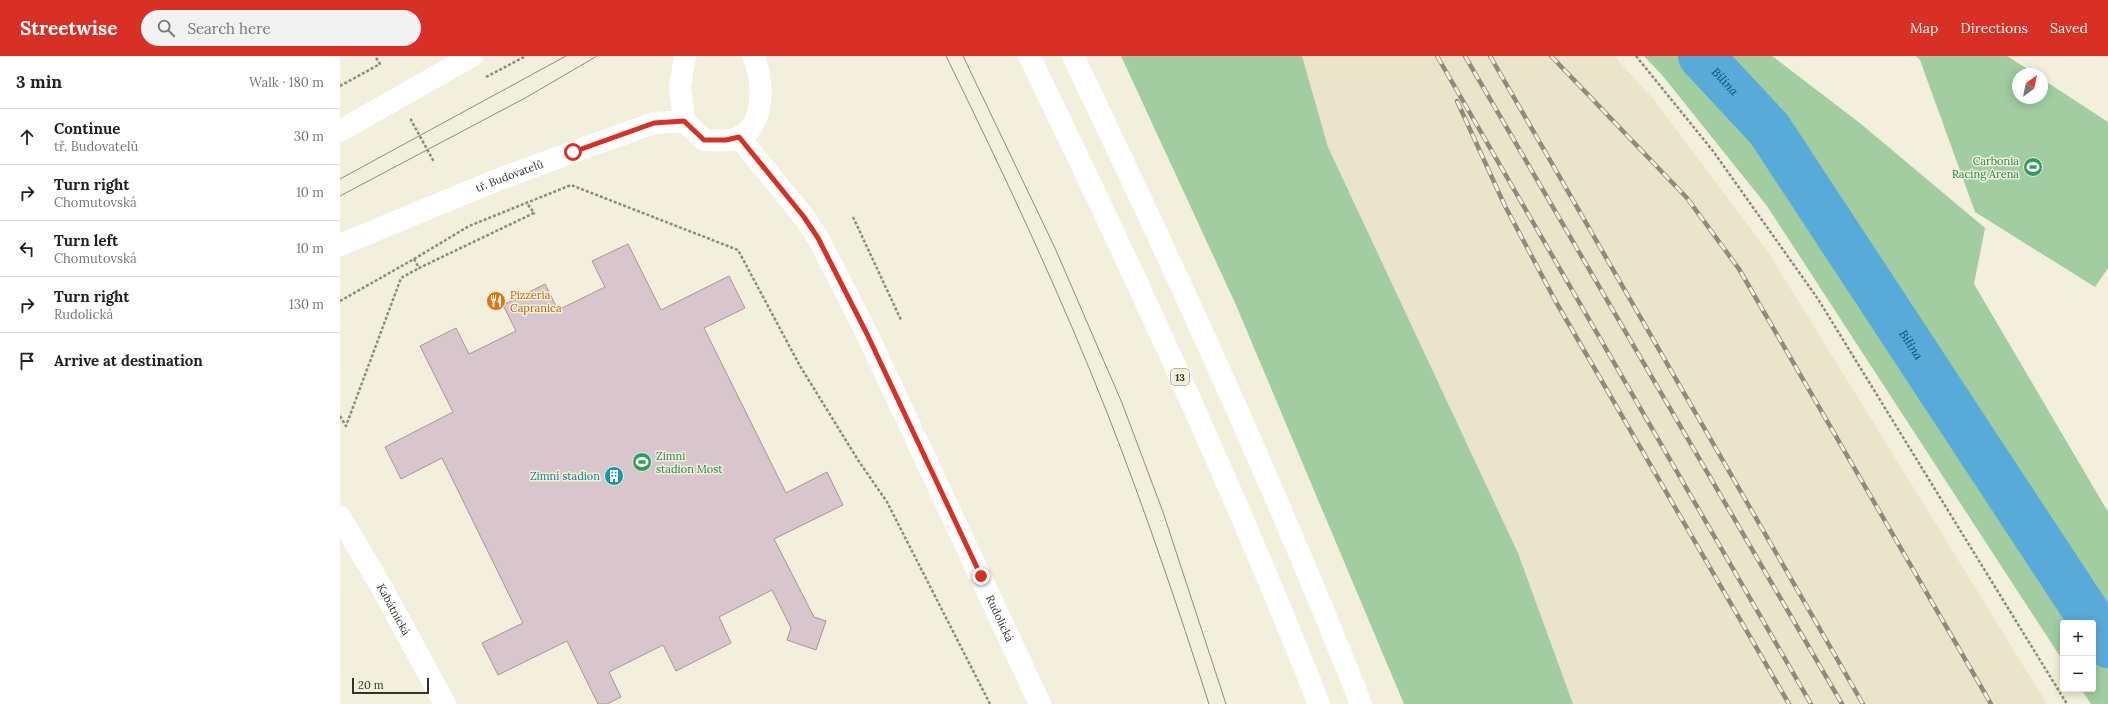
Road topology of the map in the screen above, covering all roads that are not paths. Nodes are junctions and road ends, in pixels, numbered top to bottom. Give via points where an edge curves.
1 (472, 56) edge
2 (685, 56) edge
3 (1029, 56) edge
4 (1072, 56) edge
5 (758, 60) edge
6 (684, 121) junction
7 (340, 131) edge
8 (739, 137) junction
9 (340, 245) edge
10 (340, 517) edge
11 (445, 704) edge
12 (1040, 704) edge
13 (1319, 704) edge
14 (1361, 704) edge

1 - 7 main road
2 - 6 main road via 680,87
3 - 13 main road, 13 via 1104,211 1211,447
4 - 14 main road via 1141,198 1253,445
5 - 8 main road via 761,102 753,123
6 - 8 main road via 704,140
6 - 9 main road, tř. Budovatelů via 654,123 573,152 497,180
8 - 12 main road, Rudolická via 818,238 867,334
10 - 11 main road, Kabátnická

